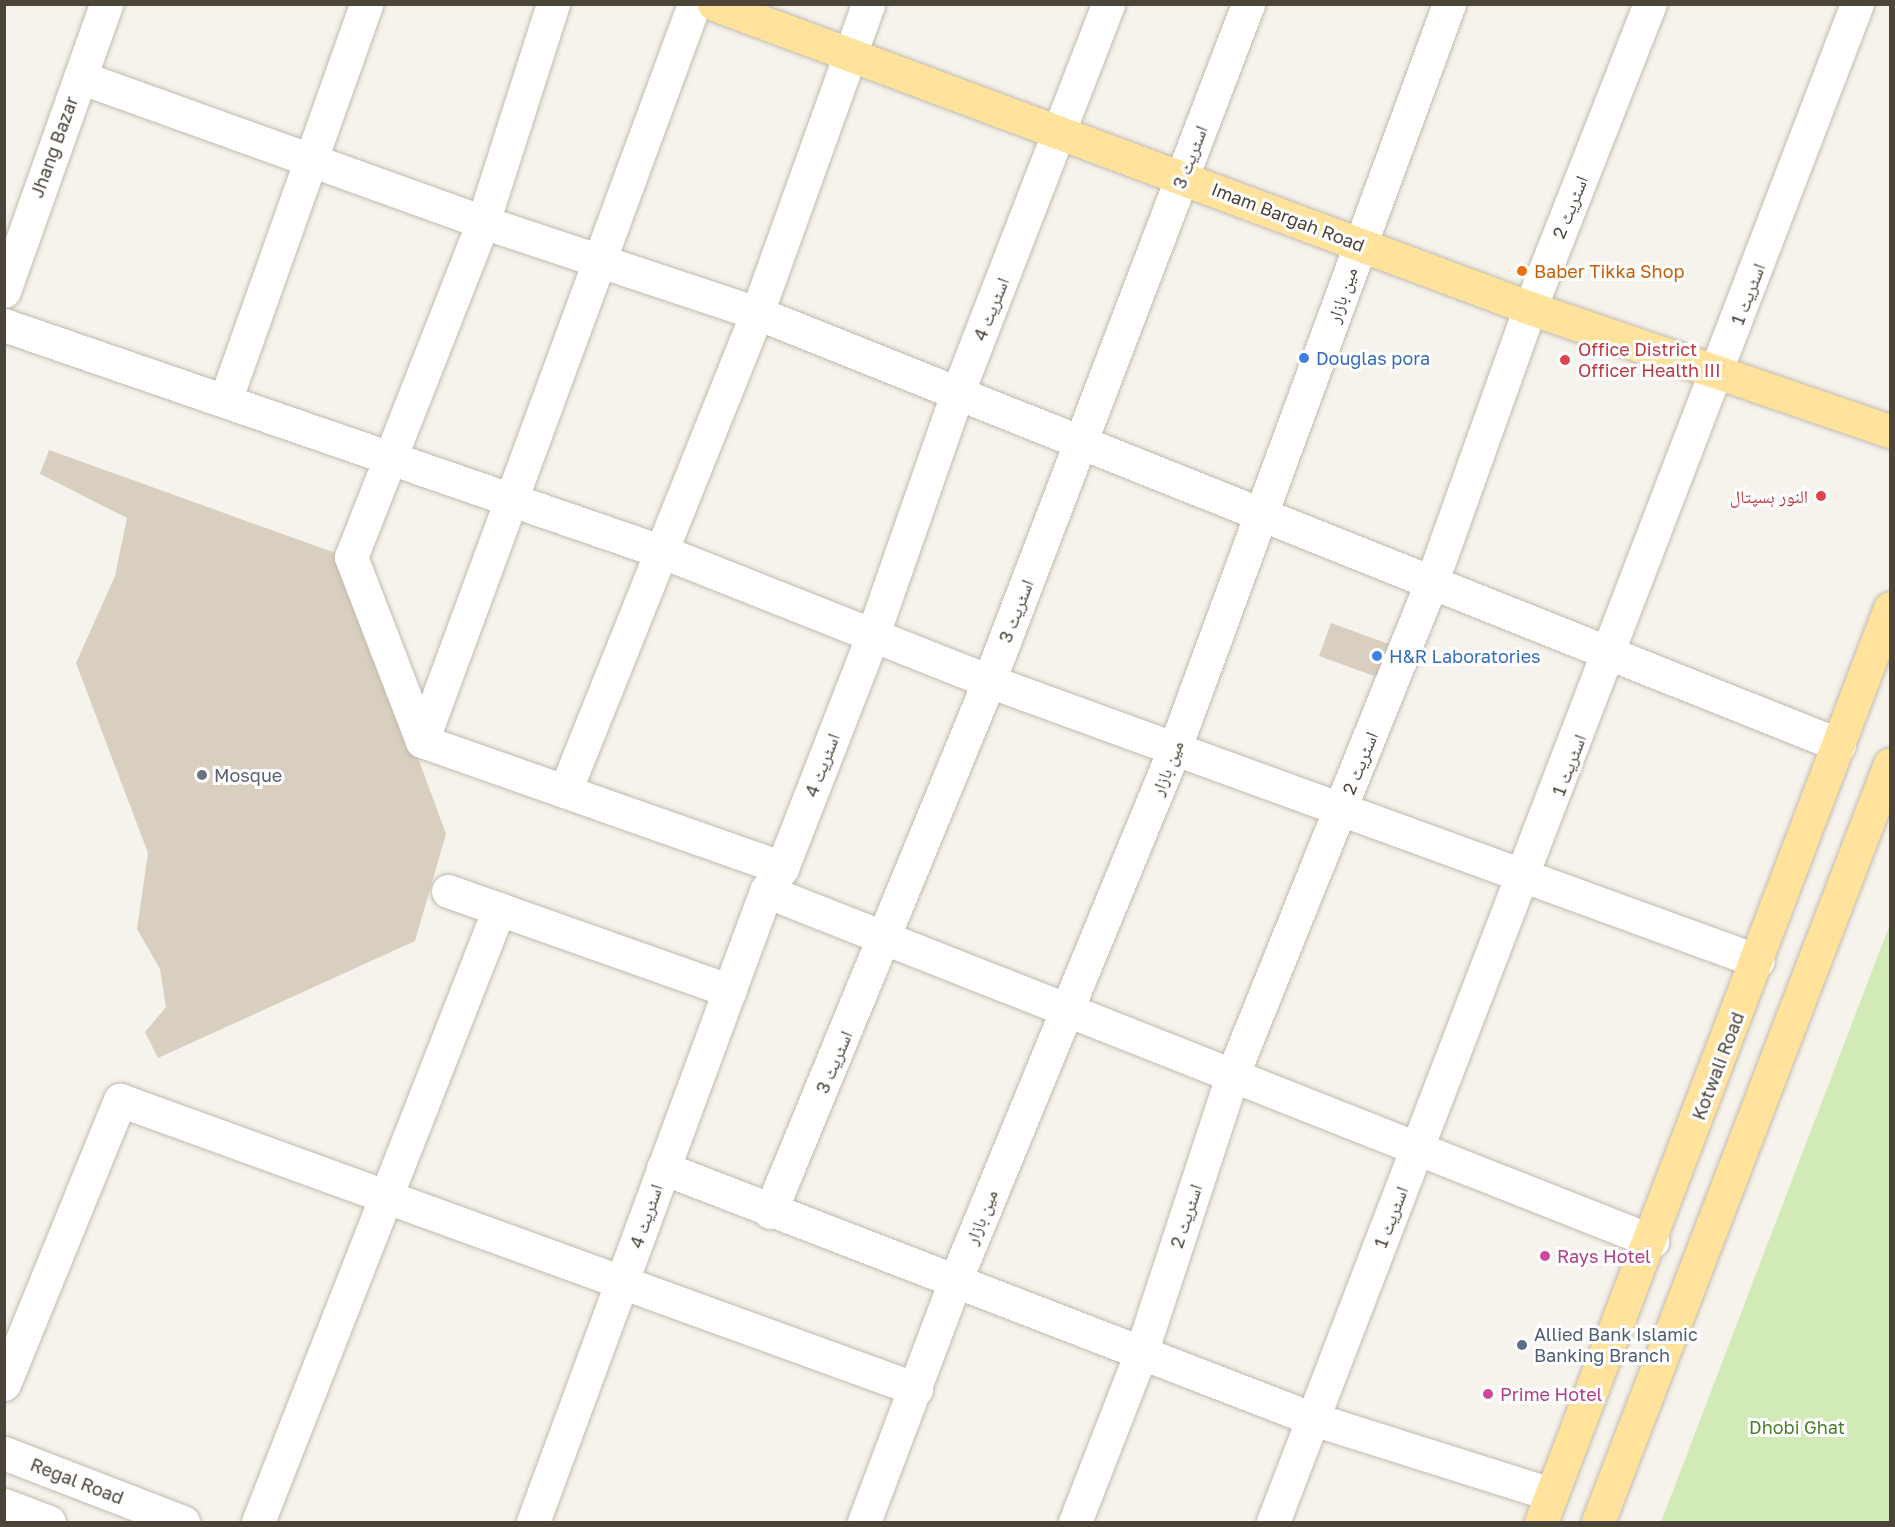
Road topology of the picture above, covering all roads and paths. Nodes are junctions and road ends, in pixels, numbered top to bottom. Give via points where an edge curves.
1 (106, 4) edge
2 (366, 4) edge
3 (553, 4) edge
4 (694, 4) edge
5 (714, 4) edge
6 (867, 4) edge
7 (1108, 4) edge
8 (1248, 4) edge
9 (1449, 4) edge
10 (1650, 4) edge
11 (1857, 4) edge
12 (849, 55) junction
13 (80, 77) junction
14 (1061, 131) junction
15 (310, 161) junction
16 (1183, 176) junction
17 (483, 222) junction
18 (14, 224) edge
19 (1360, 245) junction
20 (600, 257) junction
21 (4, 291) edge
22 (1530, 308) junction
23 (757, 313) junction
24 (4, 325) edge
25 (1718, 375) junction
26 (957, 394) junction
27 (226, 398) junction
28 (1882, 425) edge
29 (1080, 442) junction
30 (392, 458) junction
31 (513, 499) junction
32 (1265, 514) junction
33 (663, 552) junction
34 (1432, 581) junction
35 (1890, 608) edge
36 (873, 634) junction
37 (1612, 652) junction
38 (989, 681) junction
39 (422, 741) junction
40 (1839, 745) junction
41 (1174, 750) junction
42 (1890, 764) edge
43 (565, 791) junction
44 (1341, 811) junction
45 (1527, 873) junction
46 (774, 880) junction
47 (448, 891) dead end
48 (499, 909) junction
49 (885, 939) junction
50 (1758, 961) junction
51 (730, 991) junction
52 (1066, 1011) junction
53 (1232, 1076) junction
54 (1418, 1150) junction
55 (663, 1168) junction
56 (389, 1196) junction
57 (770, 1212) junction
58 (1652, 1241) junction
59 (955, 1281) junction
60 (621, 1286) junction
61 (1142, 1350) junction
62 (4, 1384) edge
63 (916, 1389) junction
64 (1312, 1419) junction
65 (4, 1453) edge
66 (4, 1505) edge
67 (1546, 1508) edge
68 (49, 1522) edge
69 (183, 1522) edge
70 (258, 1522) edge
71 (533, 1522) edge
72 (864, 1522) edge
73 (1075, 1522) edge
74 (1274, 1522) edge
75 (1598, 1522) edge

1 - 13 street, Jhang Bazar
2 - 15 street
3 - 17 street
4 - 20 street
5 - 12 main road, Imam Bargah Road
6 - 12 street
7 - 14 street, اسٹریٹ 4
8 - 16 street, اسٹریٹ 3
9 - 19 street, مین بازار
10 - 22 street, اسٹریٹ 2
11 - 25 street, اسٹریٹ 1
12 - 14 main road, Imam Bargah Road
12 - 23 street
13 - 15 street
13 - 18 street, Jhang Bazar
14 - 16 main road, Imam Bargah Road
14 - 26 street, اسٹریٹ 4
15 - 17 street
15 - 27 street
16 - 19 main road, Imam Bargah Road
16 - 29 street, اسٹریٹ 3
17 - 20 street
17 - 30 street
18 - 21 street, Jhang Bazar
19 - 22 main road, Imam Bargah Road
19 - 32 street, مین بازار
20 - 23 street
20 - 31 street
22 - 25 main road, Imam Bargah Road
22 - 34 street, اسٹریٹ 2
23 - 26 street
23 - 33 street
24 - 27 street
25 - 28 main road, Imam Bargah Road
25 - 37 street, اسٹریٹ 1
26 - 29 street
26 - 36 street, اسٹریٹ 4
27 - 30 street
29 - 32 street
29 - 38 street, اسٹریٹ 3
30 - 31 street
30 - 39 street via 351,557
31 - 33 street
31 - 39 street
32 - 34 street
32 - 41 street, مین بازار
33 - 36 street
33 - 43 street
34 - 37 street
34 - 44 street, اسٹریٹ 2
35 - 40 main road, Kotwali Road
36 - 38 street
36 - 46 street, اسٹریٹ 4
37 - 40 street
37 - 45 street, اسٹریٹ 1
38 - 41 street
38 - 49 street, اسٹریٹ 3
39 - 43 street
40 - 50 main road, Kotwali Road
41 - 44 street
41 - 52 street, مین بازار
42 - 75 main road
43 - 46 street
44 - 45 street
44 - 53 street, اسٹریٹ 2
45 - 50 street
45 - 54 street, اسٹریٹ 1
46 - 49 street
46 - 51 street, اسٹریٹ 4
47 - 48 street
48 - 51 street
48 - 56 street
49 - 52 street
49 - 57 street, اسٹریٹ 3
50 - 58 main road, Kotwali Road
51 - 55 street, اسٹریٹ 4
52 - 53 street
52 - 59 street, مین بازار
53 - 54 street
53 - 61 street, اسٹریٹ 2
54 - 58 street
54 - 64 street, اسٹریٹ 1
55 - 57 street
55 - 60 street, اسٹریٹ 4
56 - 60 street
56 - 62 street via 120,1100
56 - 70 street
57 - 59 street
58 - 67 main road, Kotwali Road
59 - 61 street
59 - 63 street, مین بازار
60 - 63 street
60 - 71 street, اسٹریٹ 4
61 - 64 street
61 - 73 street, اسٹریٹ 2
63 - 72 street, مین بازار
64 - 67 street
64 - 74 street, اسٹریٹ 1
65 - 69 street, Regal Road
66 - 68 street

